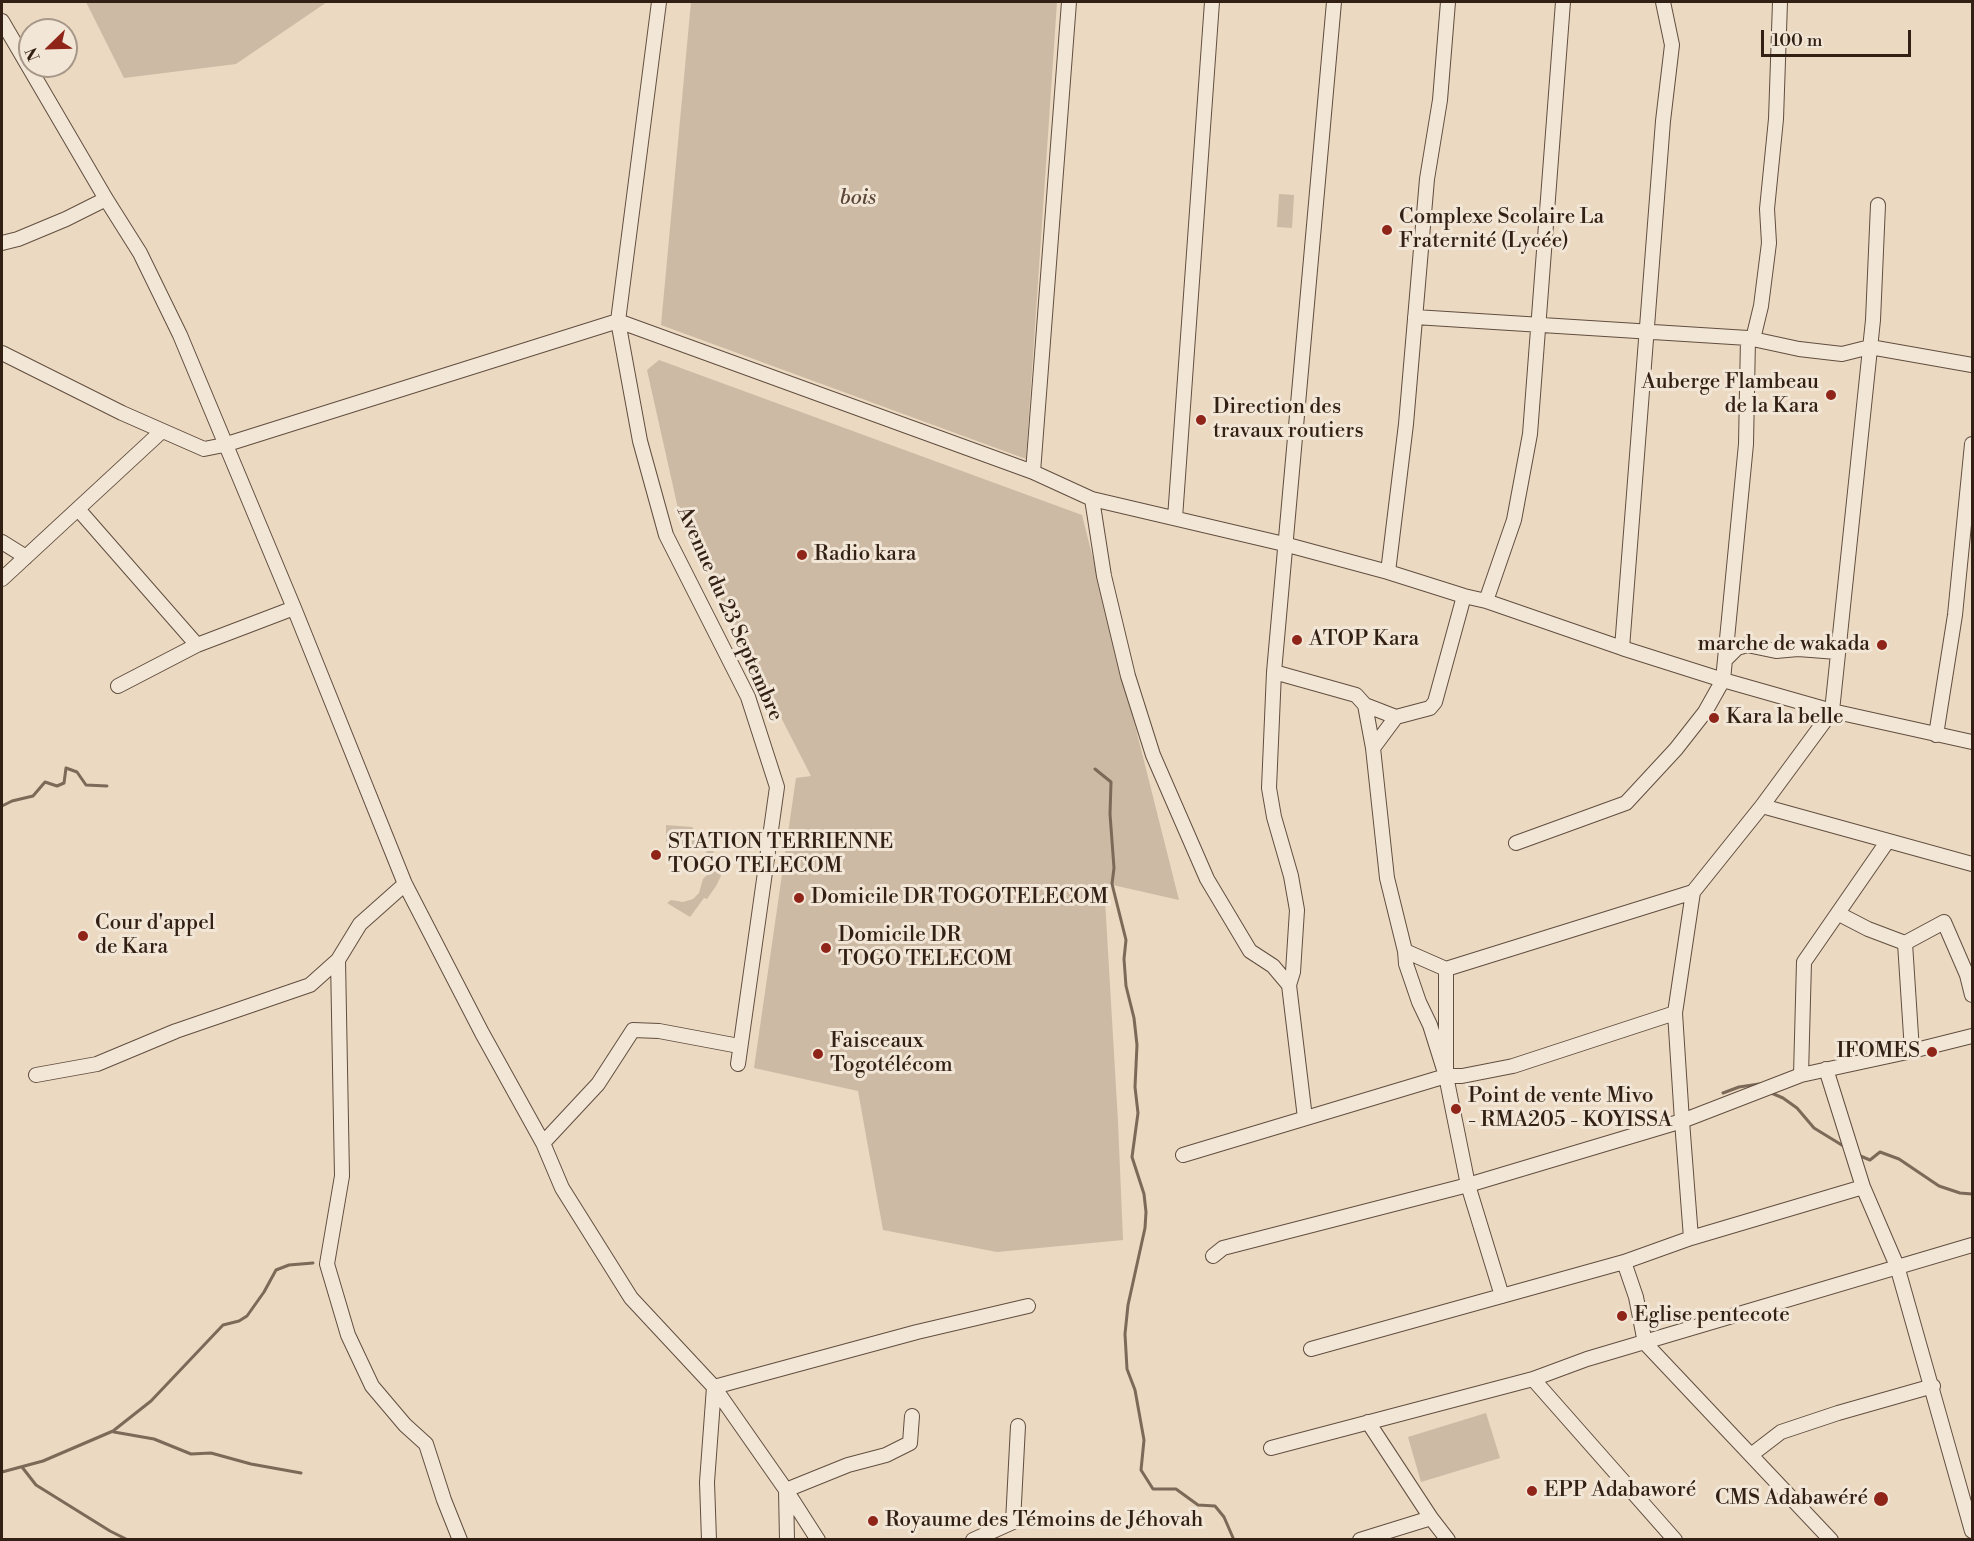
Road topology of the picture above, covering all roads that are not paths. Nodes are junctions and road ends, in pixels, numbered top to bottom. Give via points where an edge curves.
1 (659, 2) edge
2 (1069, 2) edge
3 (1212, 2) edge
4 (1334, 2) edge
5 (1448, 2) edge
6 (1563, 2) edge
7 (1663, 2) edge
8 (1780, 2) edge
9 (2, 21) edge
10 (106, 199) junction
11 (1878, 205) dead end
12 (2, 243) edge
13 (1415, 317) junction
14 (618, 321) junction
15 (1539, 325) junction
16 (1648, 333) junction
17 (1750, 338) junction
18 (1870, 347) junction
19 (2, 353) edge
20 (1972, 365) edge
21 (162, 431) junction
22 (1972, 444) edge
23 (224, 445) junction
24 (1033, 471) junction
25 (1092, 499) junction
26 (78, 509) junction
27 (1970, 513) edge
28 (1175, 518) junction
29 (2, 542) edge
30 (1284, 544) junction
31 (26, 557) junction
32 (1388, 572) junction
33 (2, 579) edge
34 (1464, 596) junction
35 (1486, 601) junction
36 (294, 608) junction
37 (197, 645) junction
38 (1622, 648) junction
39 (1837, 652) junction
40 (1725, 660) junction
41 (1274, 672) junction
42 (1723, 680) junction
43 (118, 686) dead end
44 (1365, 705) junction
45 (1832, 711) junction
46 (1396, 717) junction
47 (1936, 735) junction
48 (1972, 742) edge
49 (1373, 748) junction
50 (1762, 806) junction
51 (1887, 842) junction
52 (1516, 843) dead end
53 (1972, 864) edge
54 (405, 884) junction
55 (1693, 892) junction
56 (1839, 914) junction
57 (1905, 943) junction
58 (1405, 951) junction
59 (338, 960) junction
60 (1446, 969) junction
61 (1970, 975) edge
62 (1289, 985) junction
63 (1972, 995) edge
64 (1675, 1013) junction
65 (1972, 1036) edge
66 (739, 1046) junction
67 (1912, 1051) junction
68 (738, 1065) dead end
69 (1826, 1069) junction
70 (36, 1075) dead end
71 (1802, 1075) junction
72 (1446, 1076) junction
73 (1305, 1118) junction
74 (1682, 1121) junction
75 (543, 1143) junction
76 (1183, 1155) dead end
77 (1468, 1185) junction
78 (1863, 1187) junction
79 (1690, 1238) junction
80 (1972, 1245) edge
81 (1213, 1256) dead end
82 (1624, 1262) junction
83 (1897, 1266) junction
84 (1503, 1296) junction
85 (1028, 1306) dead end
86 (1645, 1343) junction
87 (1311, 1349) dead end
88 (1533, 1379) junction
89 (1933, 1386) junction
90 (714, 1387) junction
91 (912, 1416) dead end
92 (1368, 1422) junction
93 (1018, 1426) dead end
94 (1270, 1448) dead end
95 (1751, 1455) junction
96 (786, 1490) junction
97 (1431, 1518) junction
98 (1972, 1531) edge
99 (460, 1539) edge
100 (709, 1539) edge
101 (787, 1539) edge
102 (818, 1539) edge
103 (973, 1539) edge
104 (1360, 1539) edge
105 (1448, 1539) edge
106 (1675, 1539) edge
107 (1831, 1539) edge

1 - 14 street, Avenue du 23 Septembre
2 - 24 street
3 - 28 street
4 - 30 street
5 - 13 street
6 - 15 street
7 - 16 street via 1672,45
8 - 17 street via 1776,119 1767,209 1769,243 1761,306
9 - 10 street
10 - 12 street
10 - 23 street via 140,253 175,325
11 - 18 street
13 - 15 street
13 - 32 street
14 - 23 street
14 - 24 street
14 - 66 street, Avenue du 23 Septembre via 640,441 666,535 748,697 777,787
15 - 16 street
15 - 35 street via 1530,434 1514,520
16 - 17 street
16 - 38 street
17 - 18 street via 1842,354
17 - 40 street via 1746,444
18 - 20 street
18 - 39 street
19 - 21 street
21 - 23 street via 204,449
21 - 26 street
22 - 27 street
23 - 36 street
24 - 25 street
25 - 28 street
25 - 62 street via 1104,576 1128,676 1153,755 1208,879 1250,951 1273,966
26 - 31 street
26 - 37 street
27 - 47 street
28 - 30 street
29 - 31 street
30 - 32 street
30 - 41 street
31 - 33 street
32 - 34 street
34 - 35 street
34 - 46 street via 1435,702 1430,708
35 - 38 street
36 - 37 street
36 - 54 street
37 - 43 street
38 - 42 street
39 - 40 street via 1776,651 1747,645 1737,648
39 - 45 street
40 - 42 street
41 - 44 street via 1356,695
41 - 62 street via 1269,788 1297,910
42 - 45 street
42 - 52 street via 1705,712 1676,749 1626,803
44 - 46 street
44 - 49 street
45 - 47 street
45 - 50 street
46 - 49 street
47 - 48 street
49 - 58 street via 1387,878
50 - 51 street
50 - 55 street
51 - 53 street
51 - 56 street
54 - 59 street via 360,924
54 - 75 street
55 - 60 street
55 - 64 street
56 - 57 street
56 - 71 street via 1804,962
57 - 61 street via 1944,922
57 - 67 street
58 - 60 street
58 - 72 street via 1406,964
59 - 70 street via 310,985 176,1031 97,1064
59 - 99 street via 342,1176 327,1264 348,1335 372,1386 426,1443
60 - 72 street
61 - 63 street
62 - 73 street
64 - 72 street via 1513,1066
64 - 74 street
65 - 67 street
66 - 68 street, Avenue du 23 Septembre
66 - 75 street via 633,1030 598,1084
67 - 69 street
69 - 71 street
69 - 78 street
71 - 74 street
72 - 73 street
72 - 77 street
73 - 76 street
74 - 77 street
74 - 79 street
75 - 90 street via 562,1188 631,1298
77 - 81 street via 1223,1248
77 - 84 street
78 - 79 street
78 - 83 street
79 - 82 street
80 - 83 street
82 - 84 street
82 - 86 street
83 - 86 street
83 - 89 street
84 - 87 street
85 - 90 street
86 - 88 street
86 - 95 street
88 - 92 street
88 - 106 street
89 - 95 street via 1781,1432
89 - 98 street
90 - 96 street
90 - 100 street via 707,1482
91 - 96 street via 910,1443
92 - 94 street
92 - 97 street
93 - 103 street via 1013,1522
95 - 107 street
96 - 101 street
96 - 102 street
97 - 104 street
97 - 105 street

